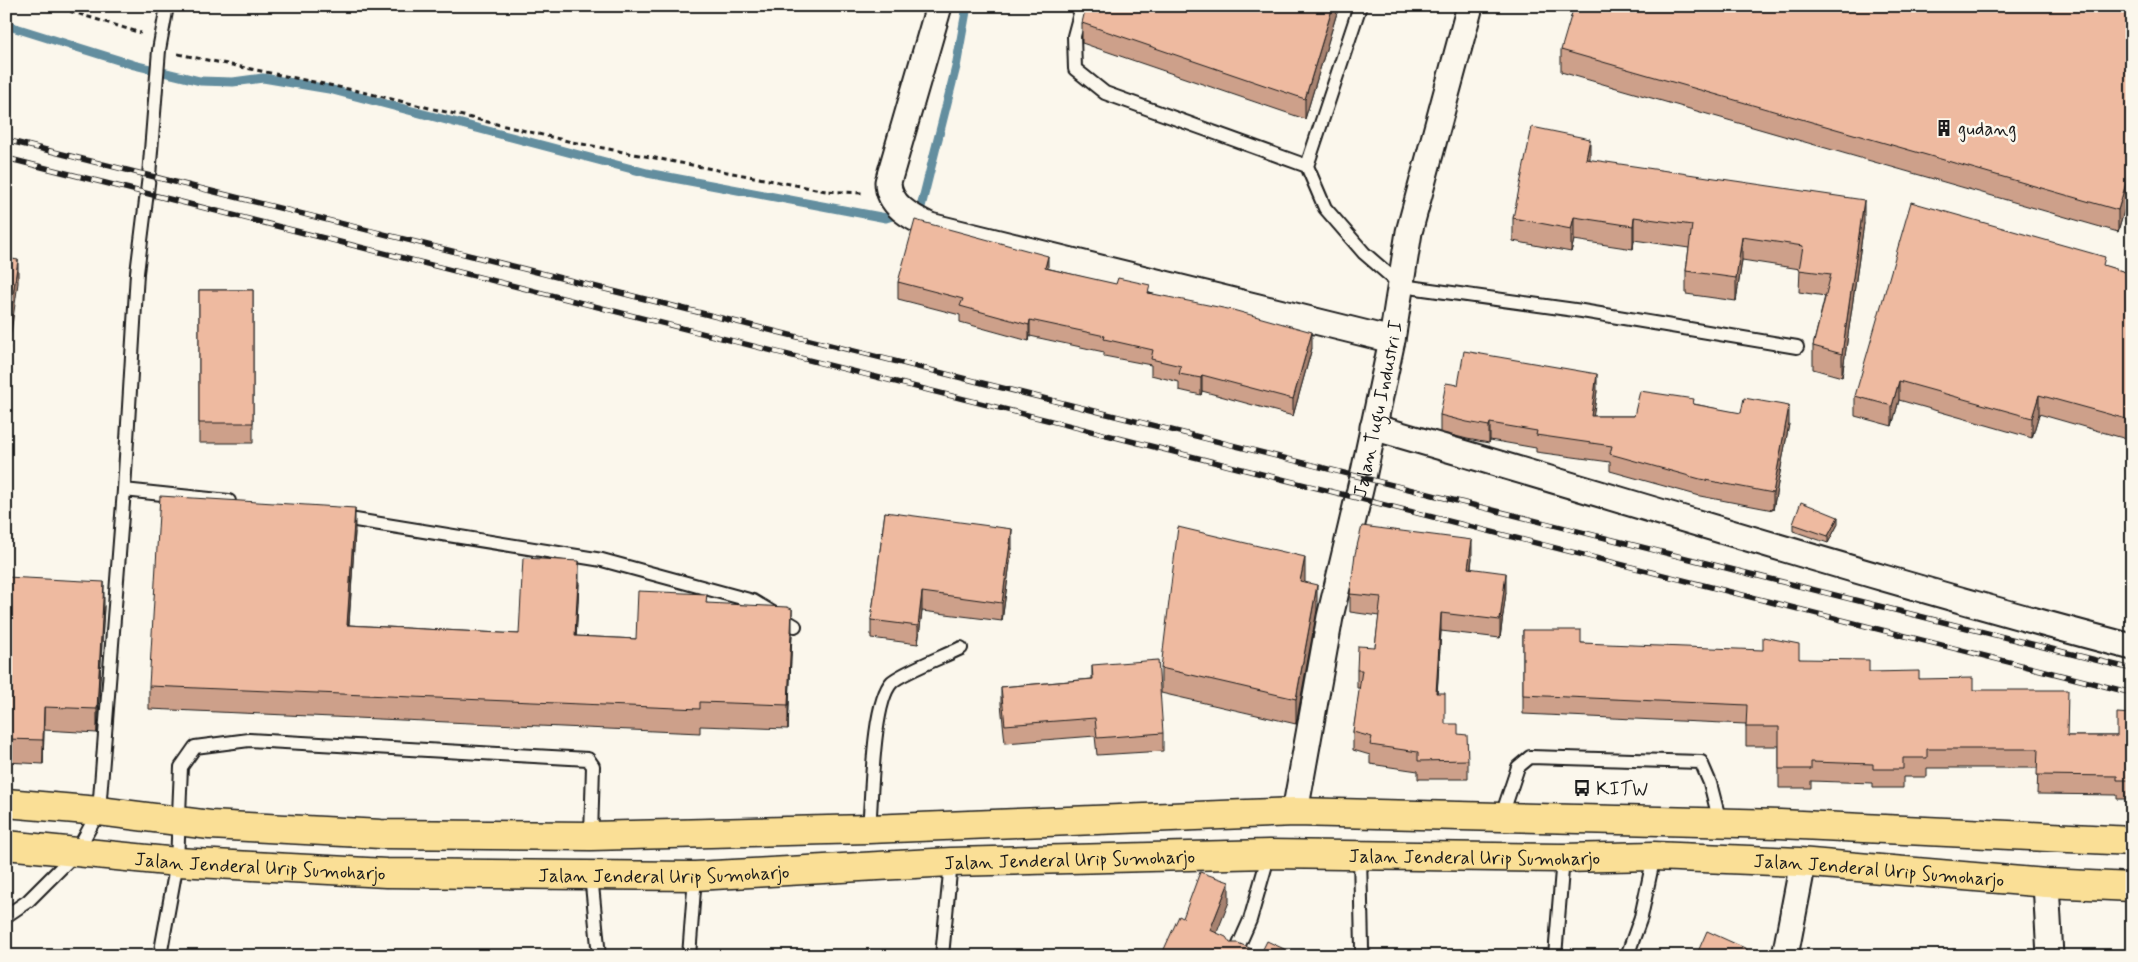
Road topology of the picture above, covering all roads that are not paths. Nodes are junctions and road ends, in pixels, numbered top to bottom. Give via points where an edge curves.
1 (167, 6) edge
2 (939, 6) edge
3 (1082, 6) edge
4 (1360, 6) edge
5 (1470, 6) edge
6 (1307, 166) junction
7 (1402, 286) junction
8 (1392, 340) junction
9 (1797, 347) dead end
10 (1372, 427) junction
11 (124, 490) junction
12 (240, 502) edge
13 (328, 516) edge
14 (795, 626) dead end
15 (2132, 647) edge
16 (961, 648) dead end
17 (6, 804) edge
18 (99, 811) junction
19 (1295, 812) junction
20 (1501, 818) junction
21 (179, 822) junction
22 (1720, 822) junction
23 (870, 829) junction
24 (591, 836) junction
25 (2132, 842) edge
26 (6, 845) edge
27 (76, 853) junction
28 (1269, 854) junction
29 (1360, 854) junction
30 (1654, 856) junction
31 (1563, 858) junction
32 (176, 862) junction
33 (951, 862) junction
34 (1799, 862) junction
35 (591, 875) junction
36 (695, 876) junction
37 (2046, 883) junction
38 (2132, 887) edge
39 (6, 916) edge
40 (160, 956) edge
41 (599, 956) edge
42 (689, 956) edge
43 (942, 956) edge
44 (1234, 956) edge
45 (1365, 956) edge
46 (1555, 956) edge
47 (1627, 956) edge
48 (1785, 956) edge
49 (2050, 956) edge

1 - 11 lane via 160,44 137,273
2 - 8 street via 888,182 890,197 917,220 930,226
3 - 6 lane via 1074,36 1075,69 1105,93
4 - 6 lane
5 - 7 street, Jalan Tugu Industri I via 1410,232
6 - 7 lane via 1325,208 1364,253
7 - 8 street, Jalan Tugu Industri I
7 - 9 lane via 1582,311
8 - 10 street, Jalan Tugu Industri I
10 - 15 street via 1835,564
10 - 19 street, Jalan Tugu Industri I via 1330,617
11 - 12 lane
11 - 18 lane
13 - 14 lane via 602,560 753,601
16 - 23 lane via 894,680 885,690 877,726
17 - 18 highway, Jalan Jenderal Urip Sumoharjo
18 - 21 highway, Jalan Jenderal Urip Sumoharjo
18 - 27 lane
19 - 20 highway, Jalan Jenderal Urip Sumoharjo
19 - 23 highway, Jalan Jenderal Urip Sumoharjo
20 - 22 highway, Jalan Jenderal Urip Sumoharjo
20 - 22 lane via 1518,766 1530,757 1701,762
21 - 24 highway, Jalan Jenderal Urip Sumoharjo via 381,834
21 - 24 lane via 181,766 195,747 249,740 588,760 593,766
21 - 32 lane
22 - 25 highway, Jalan Jenderal Urip Sumoharjo
23 - 24 highway, Jalan Jenderal Urip Sumoharjo
26 - 27 highway, Jalan Jenderal Urip Sumoharjo
27 - 32 highway, Jalan Jenderal Urip Sumoharjo
27 - 39 lane via 28,901
28 - 29 highway, Jalan Jenderal Urip Sumoharjo
28 - 33 highway, Jalan Jenderal Urip Sumoharjo
28 - 44 lane via 1250,920
29 - 31 highway, Jalan Jenderal Urip Sumoharjo
29 - 45 lane via 1362,948
30 - 31 highway, Jalan Jenderal Urip Sumoharjo
30 - 34 highway, Jalan Jenderal Urip Sumoharjo
30 - 47 lane via 1641,917
31 - 46 lane
32 - 35 highway, Jalan Jenderal Urip Sumoharjo via 386,873
32 - 40 lane
33 - 36 highway, Jalan Jenderal Urip Sumoharjo
33 - 43 lane
34 - 37 highway, Jalan Jenderal Urip Sumoharjo
34 - 48 street via 1800,878
35 - 36 highway, Jalan Jenderal Urip Sumoharjo
35 - 41 lane
36 - 42 lane
37 - 38 highway, Jalan Jenderal Urip Sumoharjo
37 - 49 street

